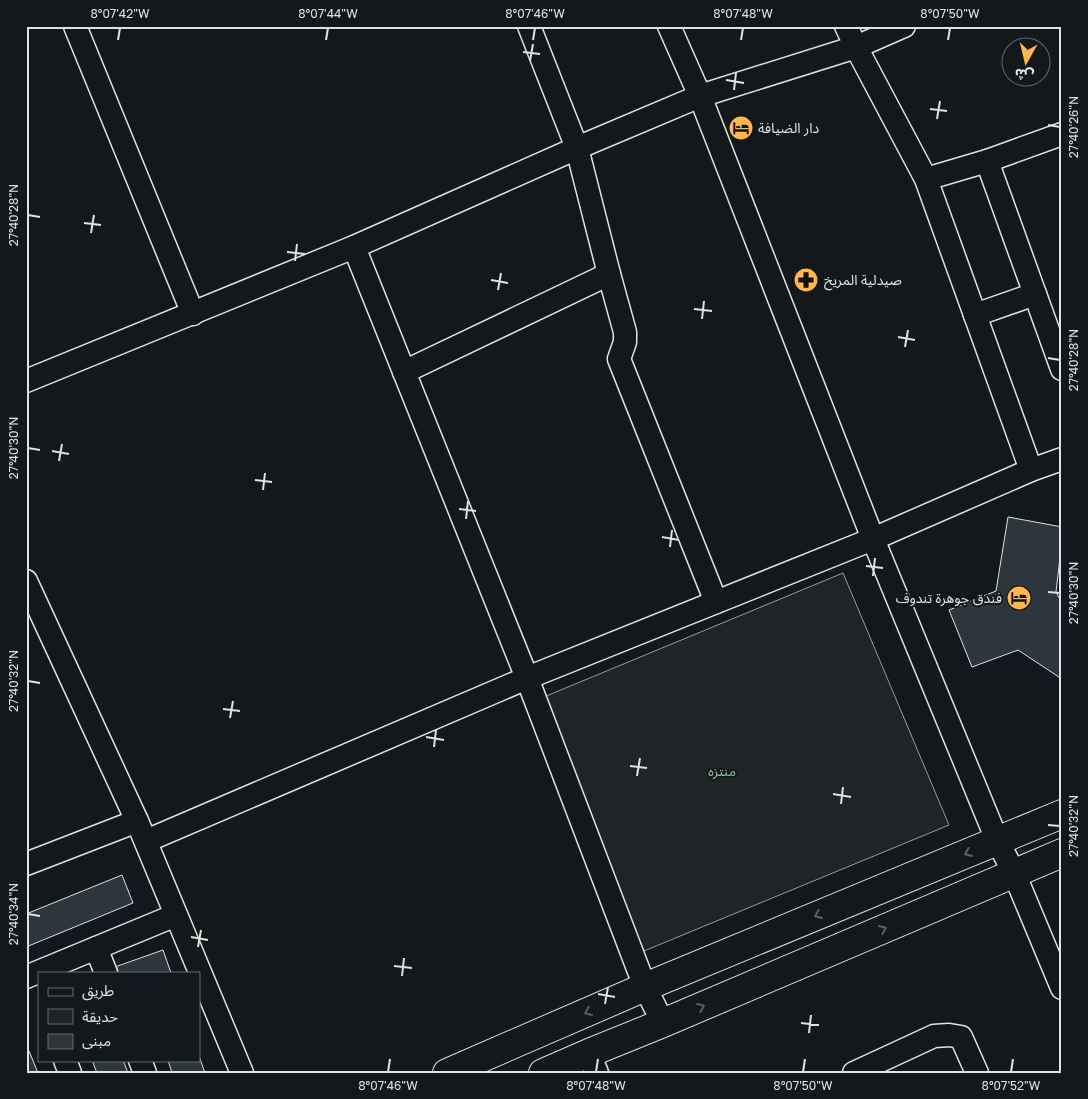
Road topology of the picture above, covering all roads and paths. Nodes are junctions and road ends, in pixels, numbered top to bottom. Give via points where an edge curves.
1 (75, 26) edge
2 (530, 26) edge
3 (669, 26) edge
4 (846, 26) edge
5 (904, 26) edge
6 (856, 47) junction
7 (700, 96) junction
8 (1062, 134) edge
9 (577, 148) junction
10 (987, 161) junction
11 (926, 179) junction
12 (354, 247) junction
13 (609, 274) junction
14 (1035, 294) junction
15 (192, 314) junction
16 (975, 315) junction
17 (1062, 369) edge
18 (404, 372) junction
19 (26, 381) edge
20 (1062, 459) edge
21 (1031, 470) junction
22 (874, 539) junction
23 (26, 581) edge
24 (716, 602) junction
25 (527, 678) junction
26 (1062, 814) edge
27 (137, 820) junction
28 (997, 840) junction
29 (146, 841) junction
30 (1062, 853) edge
31 (26, 864) edge
32 (1014, 873) junction
33 (176, 915) junction
34 (96, 948) junction
35 (49, 972) edge
36 (106, 972) edge
37 (200, 972) edge
38 (200, 972) edge
39 (645, 987) junction
40 (1062, 988) edge
41 (663, 1023) junction
42 (593, 1063) edge
43 (242, 1073) edge
44 (448, 1073) edge
45 (543, 1073) edge
46 (854, 1073) edge
47 (977, 1073) edge

1 - 15 street
2 - 9 street
3 - 7 street
4 - 6 street
5 - 6 street
6 - 7 street
6 - 11 street
7 - 9 street
7 - 22 street
8 - 10 street
9 - 12 street
9 - 13 street
10 - 11 street
10 - 14 street
11 - 16 street
12 - 15 street
12 - 18 street
13 - 18 street
13 - 24 street via 625,332 619,359
14 - 16 street
14 - 17 street
15 - 19 street
16 - 21 street
18 - 25 street
20 - 21 street
21 - 22 street
22 - 24 street
22 - 28 street
23 - 27 street
24 - 25 street
25 - 29 street
25 - 39 street
26 - 28 street
27 - 29 street
27 - 31 street
28 - 32 street
28 -> 39 street
29 - 33 street
30 - 32 street
32 - 40 street
41 -> 32 street
33 - 34 street
33 - 37 street
34 - 35 street
34 - 36 street
38 - 43 street
39 - 41 street
39 -> 44 street
41 - 42 street
42 - 45 street
46 - 47 street via 934,1036 949,1035 961,1037

